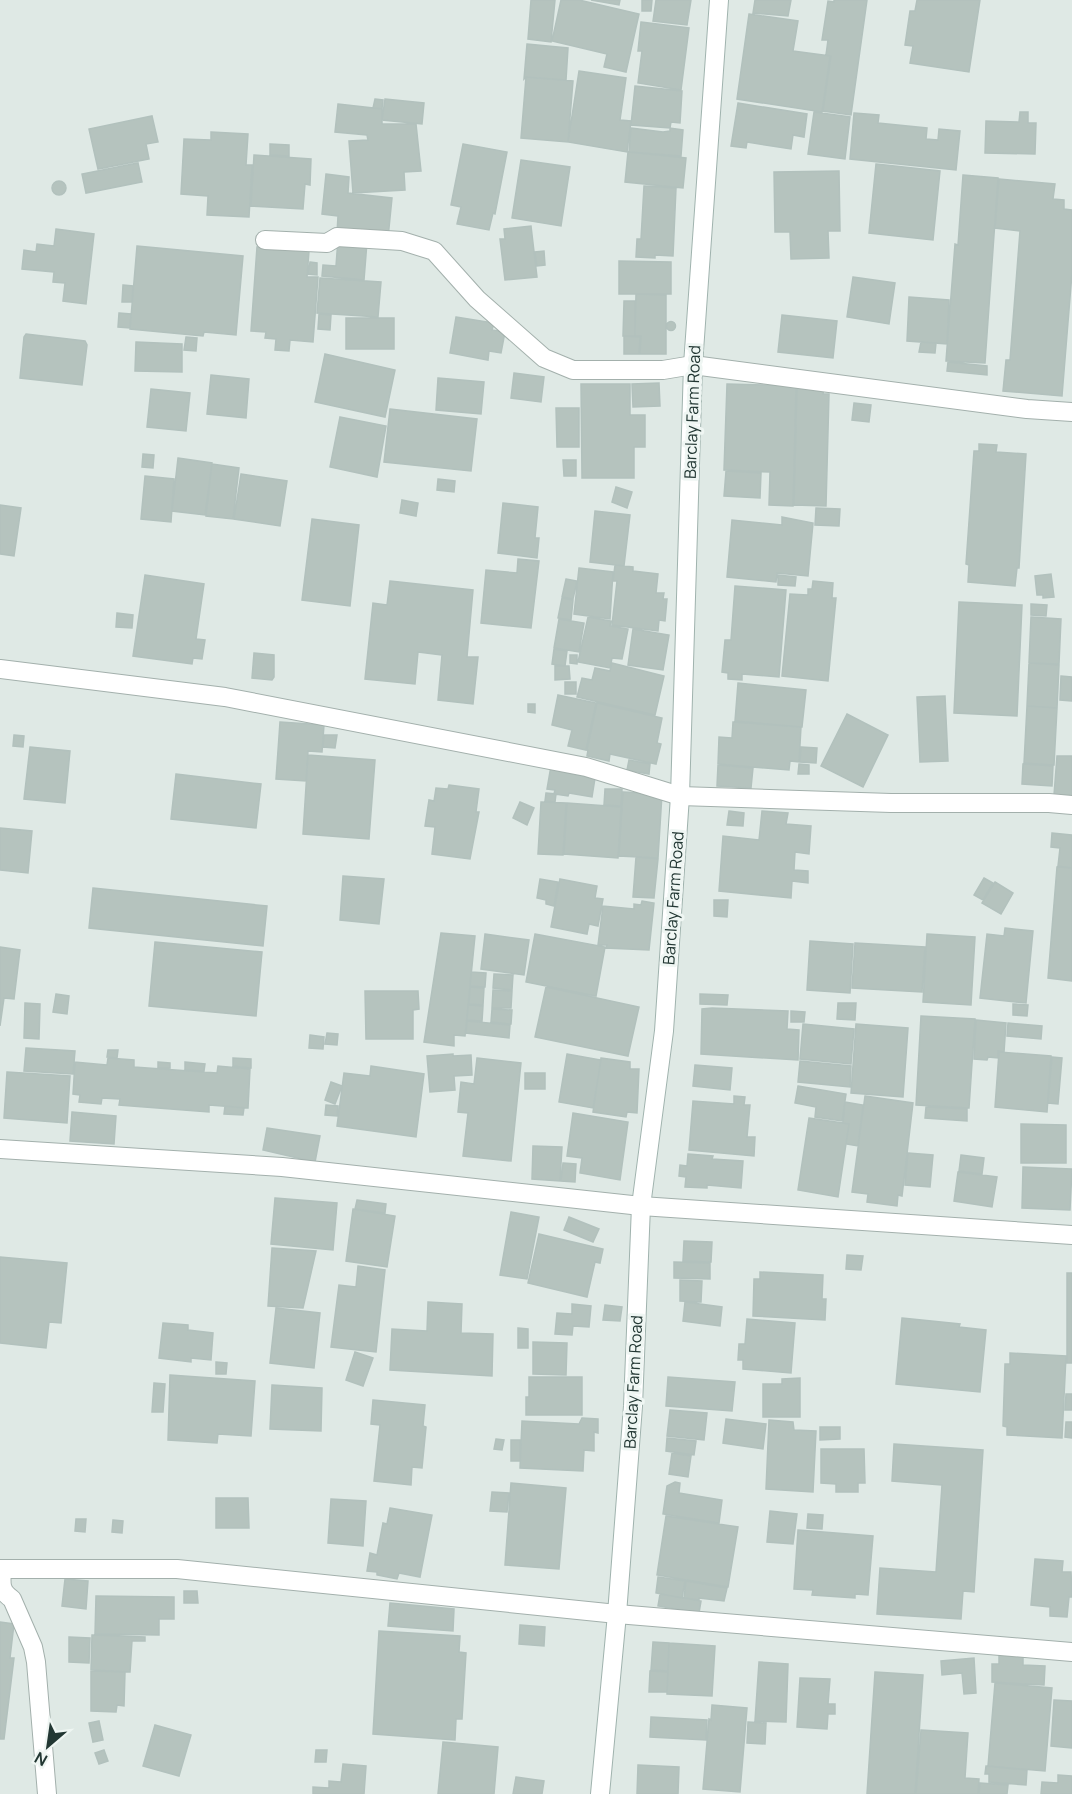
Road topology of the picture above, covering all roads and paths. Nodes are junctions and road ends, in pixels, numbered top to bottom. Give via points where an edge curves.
1 (719, 0) edge
2 (265, 240) dead end
3 (693, 365) junction
4 (1072, 412) edge
5 (0, 669) edge
6 (680, 796) junction
7 (1072, 805) edge
8 (0, 1149) edge
9 (641, 1206) junction
10 (1072, 1235) edge
11 (1, 1570) edge
12 (617, 1614) junction
13 (1072, 1652) edge
14 (47, 1794) edge
15 (600, 1794) edge

1 - 3 street, Barclay Farm Road
2 - 3 street via 327,243 337,237 402,241 434,250 477,299 544,358 573,370 663,370
3 - 4 street via 1027,410
3 - 6 street, Barclay Farm Road
5 - 6 street via 225,697 586,767
6 - 7 street
6 - 9 street, Barclay Farm Road via 664,1031
8 - 9 street via 282,1167
9 - 10 street
9 - 12 street, Barclay Farm Road via 633,1406
11 - 12 street via 177,1569
11 - 14 street via 1,1588 12,1599 33,1647
12 - 13 street
12 - 15 street, Barclay Farm Road

